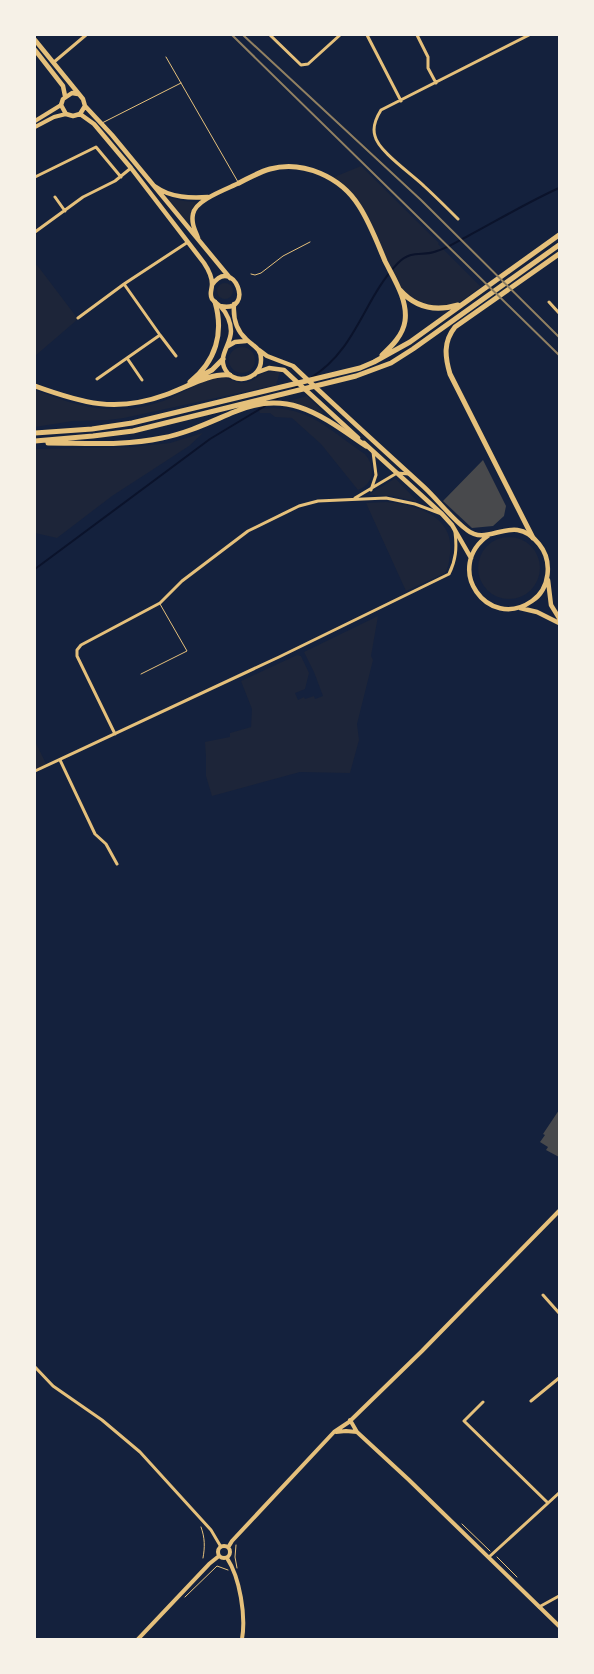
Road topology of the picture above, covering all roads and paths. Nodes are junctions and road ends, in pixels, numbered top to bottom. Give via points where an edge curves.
1 (86, 35) edge
2 (270, 35) edge
3 (340, 35) edge
4 (367, 35) edge
5 (417, 35) edge
6 (529, 35) edge
7 (35, 40) edge
8 (35, 50) edge
9 (166, 57) dead end
10 (54, 62) junction
11 (181, 83) junction
12 (436, 83) junction
13 (78, 94) junction
14 (65, 96) junction
15 (401, 101) junction
16 (62, 105) junction
17 (85, 106) junction
18 (66, 114) junction
19 (80, 114) junction
20 (35, 121) edge
21 (102, 124) junction
22 (35, 127) edge
23 (131, 168) junction
24 (121, 176) junction
25 (35, 177) edge
26 (149, 181) junction
27 (239, 183) junction
28 (55, 197) dead end
29 (210, 197) junction
30 (65, 211) junction
31 (458, 219) dead end
32 (35, 232) edge
33 (559, 235) edge
34 (188, 241) junction
35 (199, 242) junction
36 (310, 242) dead end
37 (559, 245) edge
38 (559, 254) edge
39 (251, 274) dead end
40 (230, 278) junction
41 (124, 284) junction
42 (212, 285) junction
43 (399, 288) junction
44 (215, 302) junction
45 (549, 302) dead end
46 (463, 303) junction
47 (234, 304) junction
48 (220, 306) junction
49 (559, 313) edge
50 (78, 318) dead end
51 (160, 335) junction
52 (248, 341) junction
53 (228, 346) junction
54 (259, 350) junction
55 (176, 356) dead end
56 (127, 358) junction
57 (222, 359) junction
58 (374, 362) junction
59 (257, 372) junction
60 (230, 375) junction
61 (97, 379) dead end
62 (142, 380) dead end
63 (190, 382) junction
64 (35, 386) edge
65 (183, 387) junction
66 (35, 433) edge
67 (35, 442) edge
68 (366, 446) junction
69 (373, 452) junction
70 (397, 473) junction
71 (409, 474) junction
72 (371, 490) junction
73 (352, 500) junction
74 (442, 514) junction
75 (454, 529) junction
76 (489, 535) junction
77 (533, 538) junction
78 (470, 558) junction
79 (547, 578) junction
80 (160, 603) junction
81 (518, 608) junction
82 (559, 618) edge
83 (559, 623) edge
84 (141, 674) dead end
85 (115, 734) junction
86 (60, 760) junction
87 (35, 771) edge
88 (117, 864) dead end
89 (559, 1210) edge
90 (543, 1295) dead end
91 (559, 1312) edge
92 (35, 1367) edge
93 (559, 1378) edge
94 (531, 1401) dead end
95 (483, 1402) dead end
96 (350, 1420) junction
97 (334, 1432) junction
98 (357, 1432) junction
99 (559, 1493) edge
100 (548, 1504) junction
101 (200, 1524) dead end
102 (236, 1545) dead end
103 (221, 1546) junction
104 (229, 1546) junction
105 (219, 1556) junction
106 (489, 1557) junction
107 (202, 1558) dead end
108 (227, 1558) junction
109 (233, 1569) junction
110 (559, 1596) edge
111 (182, 1600) dead end
112 (539, 1607) junction
113 (559, 1626) edge
114 (138, 1639) edge
115 (242, 1639) edge

1 - 10 street
2 - 3 street via 301,65 308,64
4 - 15 street
5 - 12 street
6 - 12 street
7 - 10 main road
8 - 14 main road via 63,86
9 - 11 lane
10 - 13 main road
11 - 21 lane
11 - 27 lane
12 - 15 street
13 - 14 main road
13 - 17 main road
14 - 16 main road
15 - 31 street via 381,110 375,122 375,138
16 - 18 main road
16 - 20 street
17 - 19 main road
17 - 21 main road
18 - 19 main road
18 - 22 street
19 - 23 main road via 94,124
21 - 26 main road
23 - 24 street
23 - 34 main road
24 - 25 street via 96,147
24 - 30 street
26 - 29 main road via 161,191 176,196
26 - 35 main road
27 - 29 main road
27 - 43 highway via 270,169 283,167 304,168 342,186 359,205
28 - 30 street
29 - 35 main road via 196,206 193,214
30 - 32 street
33 - 46 highway
34 - 41 street
34 - 42 main road via 209,270
35 - 40 main road
36 - 39 lane via 282,256 261,273
37 - 67 highway via 413,349 390,363 356,376 133,431
38 - 77 highway via 462,322 446,341 450,374
40 - 42 main road via 220,278
40 - 47 main road via 240,289
41 - 50 street
41 - 51 street
42 - 44 main road via 211,296
43 - 46 highway via 412,302 430,308
43 - 58 highway via 405,312 402,332
44 - 48 main road
44 - 63 highway via 219,329 216,346 204,370
45 - 49 street
46 - 58 highway via 410,342
47 - 48 main road
47 - 52 main road via 236,324
48 - 53 main road via 230,325
51 - 55 street
51 - 56 street
52 - 53 main road via 239,340
52 - 54 main road
53 - 57 main road
54 - 59 main road via 261,362
54 - 71 main road via 266,356 291,364
56 - 61 street
56 - 62 street
57 - 60 main road
57 - 63 highway via 212,370
58 - 66 highway via 331,376 132,423
59 - 60 main road via 246,379
59 - 68 main road via 269,368 284,370
60 - 65 highway via 215,375
63 - 65 highway
64 - 65 highway via 82,402 117,405 152,399
67 - 68 highway via 110,444 161,438 186,432 234,411 275,403 300,407 322,416
68 - 69 main road
69 - 70 main road
69 - 72 street via 376,475
70 - 71 street
70 - 72 street
70 - 74 main road
71 - 76 main road via 468,531 482,537
72 - 73 street
73 - 74 street via 396,499
73 - 80 street via 318,501 299,506 248,531 182,581
74 - 75 main road
75 - 78 main road
75 - 85 street via 455,562 449,574
76 - 77 main road via 500,530 514,530
76 - 78 main road via 478,544
77 - 79 main road via 546,556
78 - 81 main road via 471,583 480,597 494,606
79 - 81 main road via 534,600
79 - 82 main road via 551,605
80 - 84 lane via 187,651
80 - 85 street via 77,650
81 - 83 main road via 537,612
85 - 86 street
86 - 87 street
86 - 88 street via 95,834 106,844
89 - 96 street
90 - 91 street
92 - 103 street via 53,1386 102,1420 140,1452 211,1530
93 - 94 street
95 - 100 street via 464,1421
96 - 97 street
96 - 98 street
97 - 98 street
97 - 104 street
98 - 106 street
99 - 100 street
100 - 106 street
101 - 107 path via 205,1546
102 - 109 path via 238,1568
103 - 104 street
103 - 105 street
104 - 108 street
105 - 108 street
105 - 114 street
106 - 112 street
108 - 109 street
109 - 111 path via 217,1566
109 - 115 street via 243,1615
110 - 112 street
112 - 113 street

